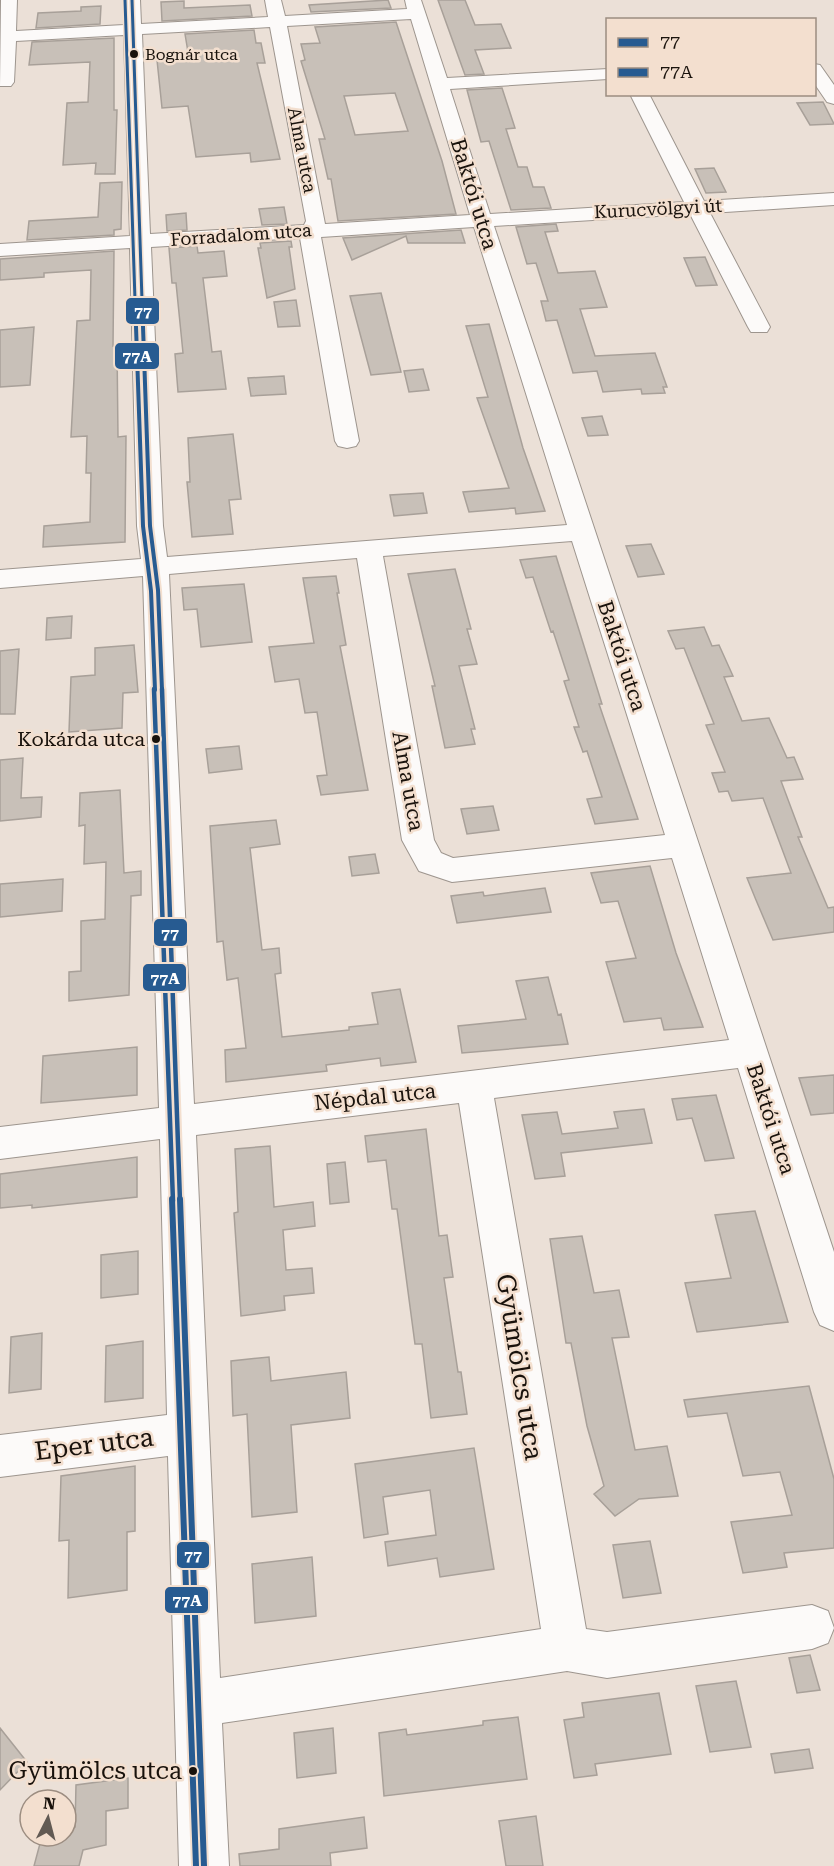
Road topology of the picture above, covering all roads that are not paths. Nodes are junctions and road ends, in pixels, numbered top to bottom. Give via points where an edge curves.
1 (9, 0) edge
2 (273, 0) edge
3 (415, 7) edge
4 (133, 15) edge
5 (277, 22) junction
6 (4, 37) edge
7 (834, 62) edge
8 (816, 63) edge
9 (816, 72) edge
10 (606, 74) edge
11 (5, 82) dead end
12 (440, 84) junction
13 (640, 96) edge
14 (834, 98) edge
15 (834, 199) edge
16 (697, 207) junction
17 (482, 219) junction
18 (312, 230) junction
19 (141, 241) junction
20 (0, 250) edge
21 (759, 327) dead end
22 (347, 441) dead end
23 (582, 532) junction
24 (369, 550) junction
25 (155, 566) junction
26 (0, 579) edge
27 (684, 845) junction
28 (750, 1052) junction
29 (474, 1086) junction
30 (177, 1123) junction
31 (0, 1143) edge
32 (834, 1312) edge
33 (188, 1433) junction
34 (0, 1456) edge
35 (812, 1627) dead end
36 (567, 1648) junction
37 (198, 1704) junction
38 (204, 1866) edge

1 - 6 street
2 - 5 street, Alma utca
3 - 5 street
3 - 12 street, Baktói utca
4 - 5 street
4 - 6 street
4 - 19 street
5 - 18 street, Alma utca via 316,221
6 - 11 street
7 - 8 street
9 - 14 street
10 - 12 street
12 - 17 street, Baktói utca
13 - 16 street
15 - 16 street, Kurucvölgyi út
16 - 17 street, Kurucvölgyi út
16 - 21 street
17 - 18 street, Forradalom utca
17 - 23 street, Baktói utca
18 - 19 street, Forradalom utca
18 - 22 street, Alma utca
19 - 20 street, Forradalom utca
19 - 25 street via 150,526
23 - 24 street
23 - 27 street, Baktói utca
24 - 25 street
24 - 27 street, Alma utca via 418,840 430,862 452,870
25 - 26 street
25 - 30 street
27 - 28 street, Baktói utca
28 - 29 street, Népdal utca
28 - 32 street, Baktói utca
29 - 30 street, Népdal utca via 248,1111
29 - 36 street, Gyümölcs utca
30 - 31 street, Népdal utca
30 - 33 street
33 - 34 street, Eper utca
33 - 37 street
35 - 36 street via 608,1655
36 - 37 street
37 - 38 street

